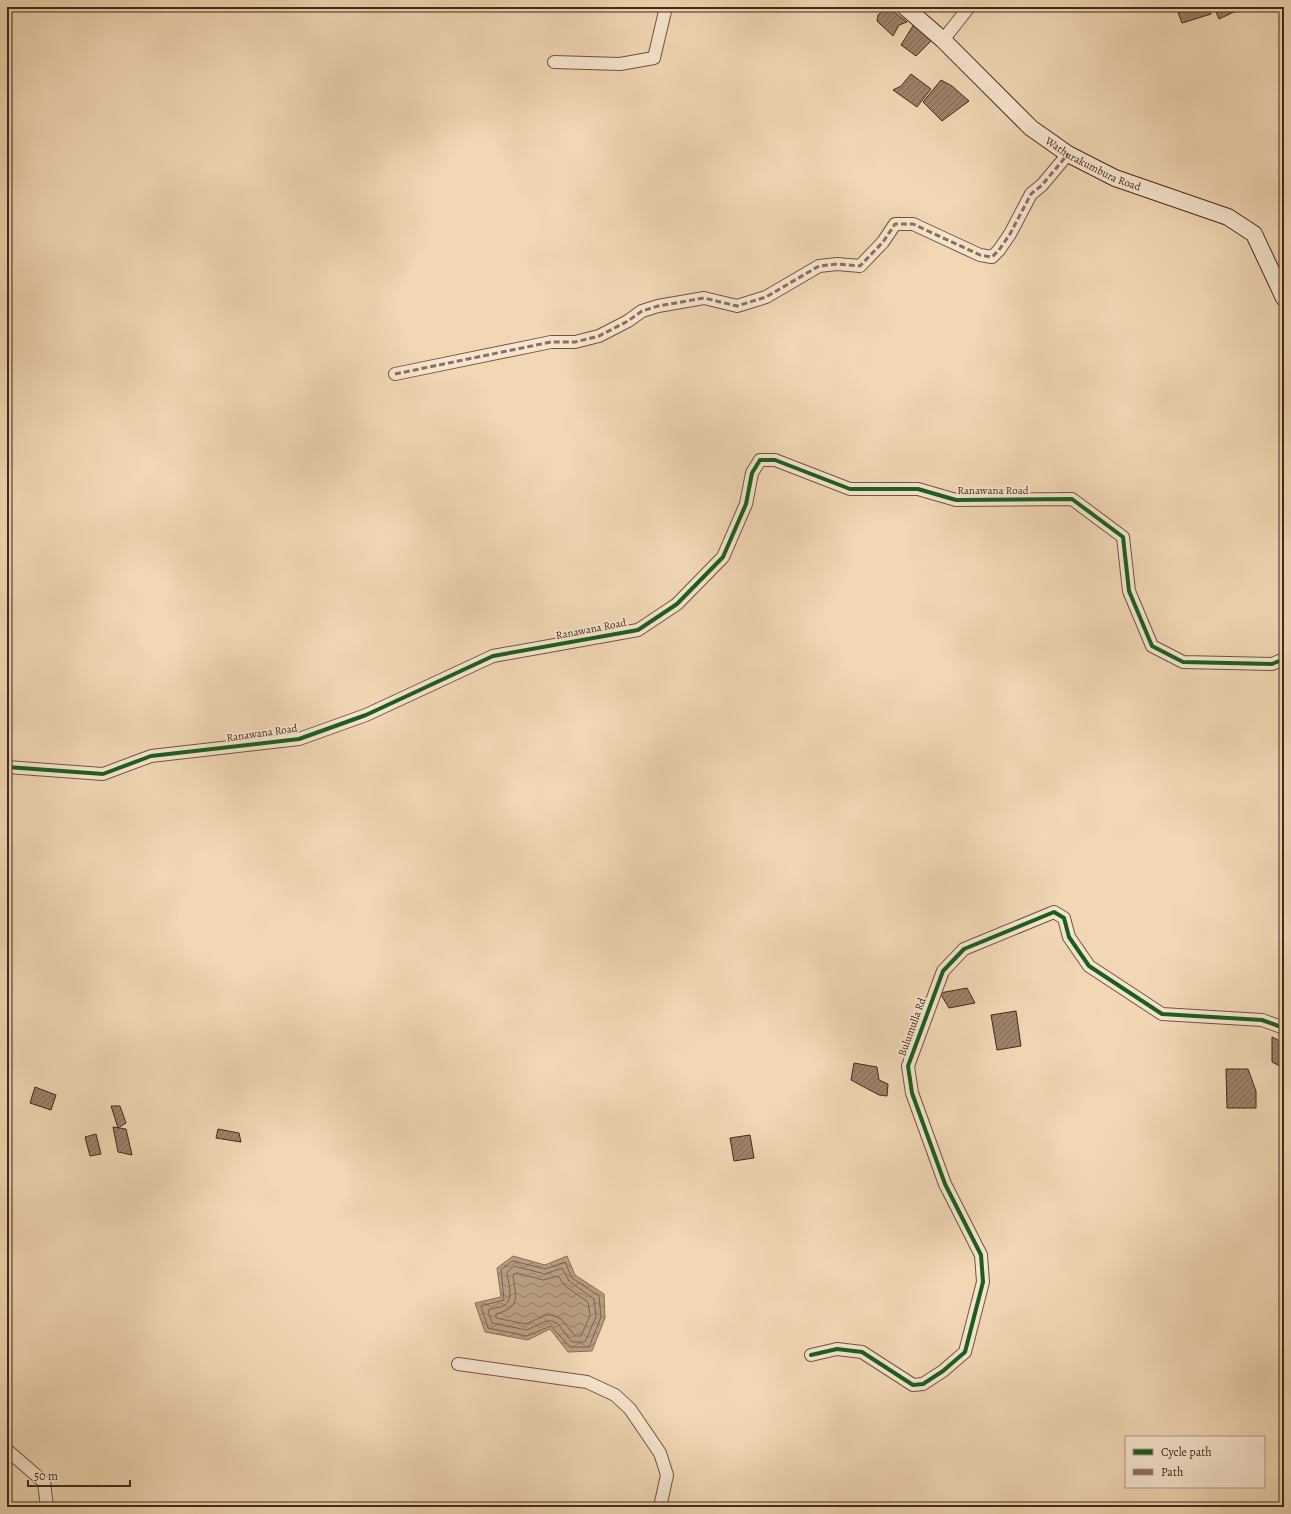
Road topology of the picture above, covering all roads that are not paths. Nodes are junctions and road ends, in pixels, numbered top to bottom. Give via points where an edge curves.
1 (666, 7) edge
2 (905, 7) edge
3 (970, 7) edge
4 (943, 40) junction
5 (554, 62) dead end
6 (1068, 154) junction
7 (1284, 298) edge
8 (395, 374) dead end
9 (1284, 659) edge
10 (7, 767) edge
11 (1284, 1028) edge
12 (811, 1355) dead end
13 (458, 1364) dead end
14 (7, 1450) edge
15 (47, 1507) edge
16 (660, 1507) edge

1 - 5 street via 654,58 620,64
2 - 4 main road, Wathurakumbura Road
3 - 4 street
4 - 6 main road, Wathurakumbura Road via 1031,128
6 - 7 main road, Wathurakumbura Road via 1115,178 1228,217 1254,234
6 - 8 street via 1031,194 1010,234 992,257 980,256 913,224 895,224 883,242 860,266 819,266 766,297 737,306 704,298 658,306 642,311 599,336 575,342 551,342
9 - 10 street, Ranawana Road via 1272,664 1183,662 1152,646 1129,591 1123,537 1072,499 956,500 918,489 850,489 775,460 760,460 752,473 746,504 723,557 677,604 638,630 493,656 366,715 299,738 151,756 102,774
11 - 12 street, Bulumulla Rd via 1262,1020 1162,1014 1089,966 1069,937 1064,918 1054,912 964,949 943,971 908,1066 912,1093 945,1184 981,1255 983,1282 964,1352 943,1371 923,1384 913,1384 862,1352 837,1349
13 - 16 street via 587,1382 615,1395 630,1409 660,1453 667,1475
14 - 15 street via 44,1482

